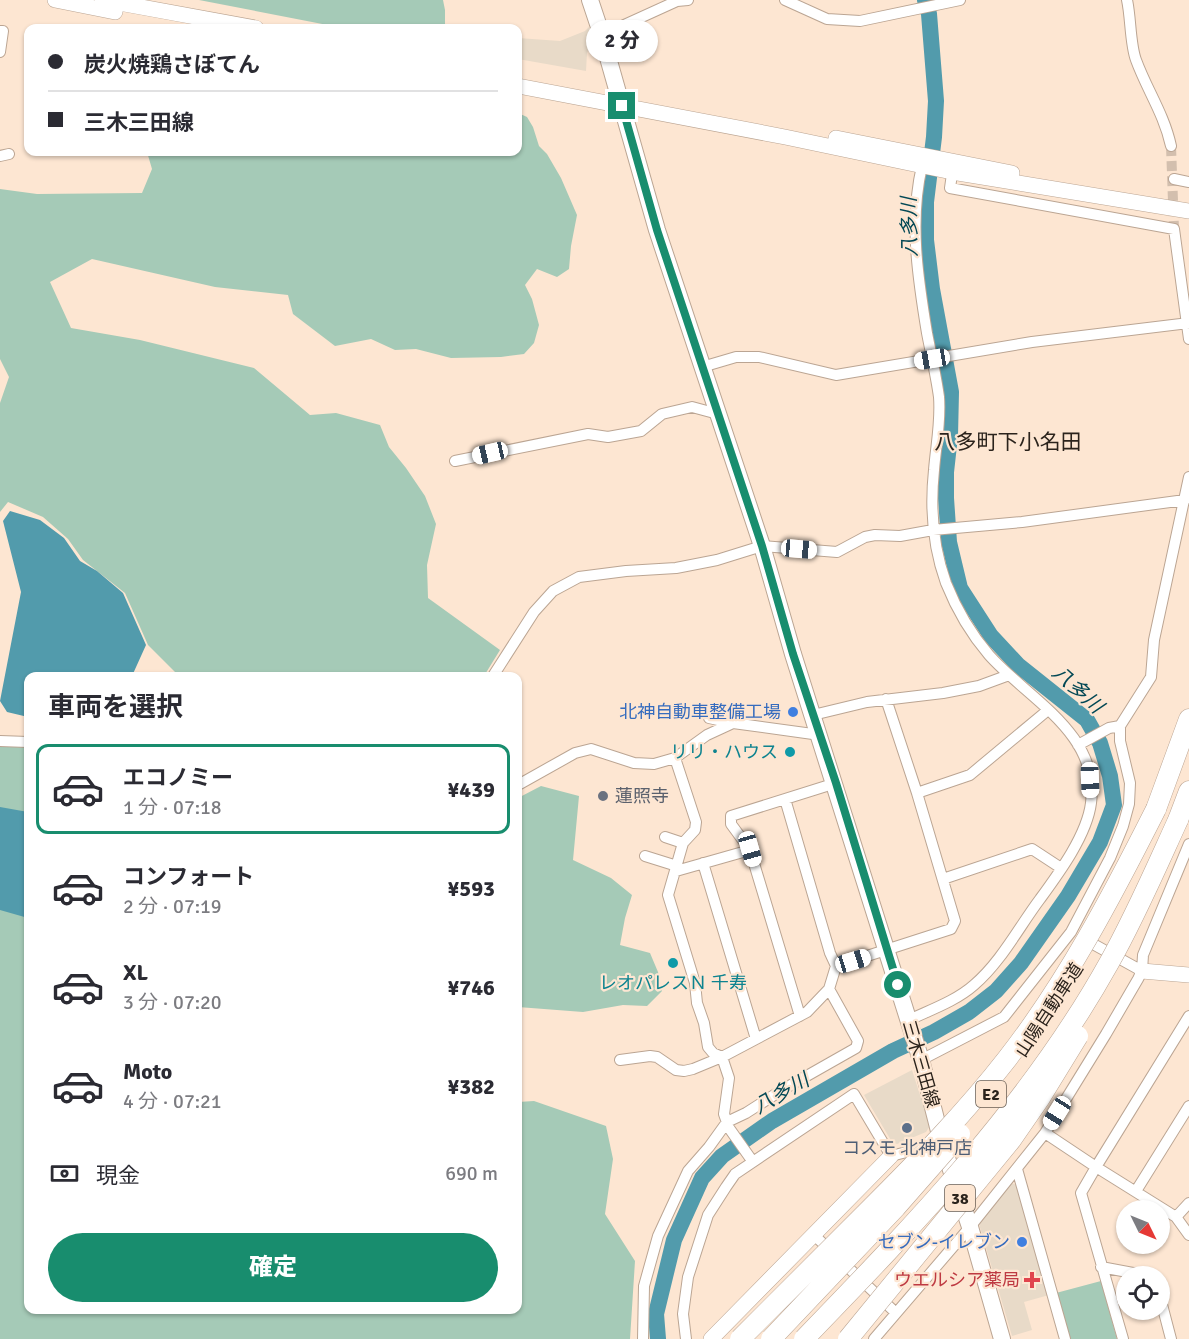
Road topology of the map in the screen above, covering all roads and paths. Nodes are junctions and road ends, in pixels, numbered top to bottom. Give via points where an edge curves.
1 (55, 0) edge
2 (103, 0) edge
3 (590, 0) edge
4 (688, 0) edge
5 (785, 0) edge
6 (960, 0) edge
7 (1127, 0) edge
8 (182, 24) edge
9 (234, 24) edge
10 (0, 31) edge
11 (601, 33) junction
12 (0, 52) edge
13 (522, 78) edge
14 (522, 87) edge
15 (621, 102) junction
16 (1171, 146) tunnel mouth
17 (922, 160) junction
18 (953, 166) junction
19 (1173, 179) dead end
20 (1189, 182) edge
21 (1189, 202) edge
22 (1189, 211) edge
23 (1188, 324) edge
24 (1189, 339) edge
25 (932, 359) junction
26 (702, 367) junction
27 (718, 414) junction
28 (455, 461) dead end
29 (1189, 477) edge
30 (1185, 500) junction
31 (933, 530) junction
32 (762, 546) junction
33 (496, 672) edge
34 (1010, 675) junction
35 (886, 699) junction
36 (1048, 710) junction
37 (813, 716) junction
38 (709, 718) dead end
39 (1189, 719) edge
40 (733, 723) junction
41 (1114, 727) junction
42 (820, 735) junction
43 (0, 741) edge
44 (24, 742) edge
45 (1078, 746) junction
46 (675, 758) junction
47 (522, 783) edge
48 (836, 783) junction
49 (1189, 791) edge
50 (917, 793) junction
51 (786, 799) junction
52 (1156, 809) junction
53 (1178, 820) junction
54 (665, 837) dead end
55 (683, 843) junction
56 (1189, 844) edge
57 (750, 849) junction
58 (645, 856) dead end
59 (703, 863) junction
60 (676, 868) junction
61 (1061, 868) junction
62 (943, 879) junction
63 (1071, 932) junction
64 (887, 951) junction
65 (836, 966) junction
66 (1142, 971) junction
67 (1189, 975) edge
68 (829, 989) junction
69 (800, 1016) junction
70 (1189, 1016) edge
71 (909, 1022) junction
72 (756, 1039) junction
73 (722, 1057) junction
74 (921, 1058) junction
75 (620, 1060) dead end
76 (1189, 1106) edge
77 (728, 1125) junction
78 (1045, 1133) junction
79 (942, 1143) junction
80 (891, 1156) junction
81 (751, 1160) junction
82 (1096, 1167) junction
83 (1017, 1169) junction
84 (1136, 1191) junction
85 (1189, 1203) edge
86 (1176, 1217) junction
87 (942, 1226) junction
88 (970, 1227) junction
89 (814, 1235) junction
90 (1189, 1235) edge
91 (1101, 1267) junction
92 (1116, 1270) edge
93 (896, 1313) junction
94 (1166, 1320) edge
95 (643, 1339) edge
96 (686, 1339) edge
97 (711, 1339) edge
98 (740, 1339) edge
99 (771, 1339) edge
100 (804, 1339) edge
101 (837, 1339) edge
102 (848, 1339) edge
103 (874, 1339) edge
104 (1002, 1339) edge
105 (1065, 1339) edge
106 (1123, 1339) edge
107 (1171, 1339) edge

1 - 8 street
2 - 9 street
3 - 11 main road, 三木三田線 / 38
4 - 11 street
5 - 6 street via 827,19 860,21
7 - 16 street via 1135,58 1163,117
10 - 12 street
11 - 15 main road, 三木三田線 / 38
13 - 15 street
14 - 15 street
15 - 17 street via 785,137
15 - 26 main road, 三木三田線 / 38
17 - 18 street
17 - 25 street via 916,197 916,254
18 - 21 street
18 - 22 street
18 - 23 street via 950,188 1174,229
19 - 20 street
23 - 24 street
23 - 25 street via 1032,342
25 - 26 street via 836,375 759,357 736,357
25 - 31 street via 940,422 933,471
26 - 27 main road, 三木三田線 / 38
27 - 28 street via 692,407 662,414 641,431 608,437 588,434
27 - 32 main road, 三木三田線 / 38
29 - 30 street
30 - 31 street
30 - 41 street via 1154,640 1151,677
31 - 32 street via 865,537 837,552
31 - 34 street via 956,605 988,654
32 - 33 street via 676,568 579,578 553,591 534,612
32 - 37 main road, 三木三田線 / 38
34 - 35 street via 980,686
34 - 36 street
35 - 37 street
35 - 50 street
36 - 45 street via 1064,724
36 - 50 street via 970,775
37 - 42 main road, 三木三田線 / 38
38 - 40 street
39 - 52 highway, 山陽自動車道 / E2
40 - 42 street
40 - 46 street via 707,735
41 - 45 street
41 - 63 street via 1130,783 1129,804 1110,858
42 - 48 main road, 三木三田線 / 38
43 - 44 street
45 - 61 street via 1090,780 1091,804 1077,842
46 - 47 street via 654,764 634,763 591,749 575,753
46 - 55 street via 696,822 695,830
48 - 51 street
48 - 64 main road, 三木三田線 / 38
49 - 53 highway, 山陽自動車道 / E2
50 - 62 street
51 - 57 street via 731,816 731,824
51 - 65 street
52 - 98 highway, bridge via 1074,963 1007,1059 919,1160
52 - 99 highway, 山陽自動車道 / E2, bridge via 1089,946 1015,1063 939,1158
53 - 87 highway, E2, bridge via 1137,923 1091,1014 1011,1140
53 - 100 highway, 山陽自動車道 / E2, bridge via 1109,964 1028,1086 935,1200
54 - 55 street
55 - 60 street
56 - 66 street via 1143,955
57 - 59 street
57 - 69 street
58 - 60 street
59 - 60 street
59 - 72 street
60 - 73 street via 668,895 696,983 708,1047
61 - 62 street via 1032,849
61 - 71 street via 992,967 960,995
62 - 64 street via 955,921 951,929
63 - 66 street
63 - 74 street via 1004,1017
64 - 65 street
64 - 71 main road, 三木三田線 / 38
65 - 68 street
66 - 67 street
66 - 78 street
68 - 69 street
68 - 77 street via 858,1041 856,1048
69 - 72 street
70 - 82 street
71 - 74 main road, 三木三田線 / 38
72 - 73 street
73 - 75 street via 684,1071 650,1056
73 - 77 street via 729,1078 724,1114
74 - 79 main road, 三木三田線 / 38
76 - 84 street
77 - 81 street
77 - 95 street via 688,1171 658,1236 644,1286
78 - 82 street
78 - 83 street
79 - 80 street
79 - 88 main road, 三木三田線 / 38
80 - 81 street via 854,1094
80 - 89 street
81 - 96 street via 735,1174 708,1215 688,1277 683,1314
82 - 84 street
82 - 91 street via 1081,1193
83 - 88 street
83 - 105 street
84 - 86 street
85 - 86 street
86 - 90 street
87 - 101 highway, E2, bridge
87 - 102 highway, bridge
88 - 93 street
88 - 104 main road, 三木三田線 / 38
89 - 93 street
89 - 97 street
91 - 92 street
91 - 106 street
93 - 103 street
94 - 107 street

